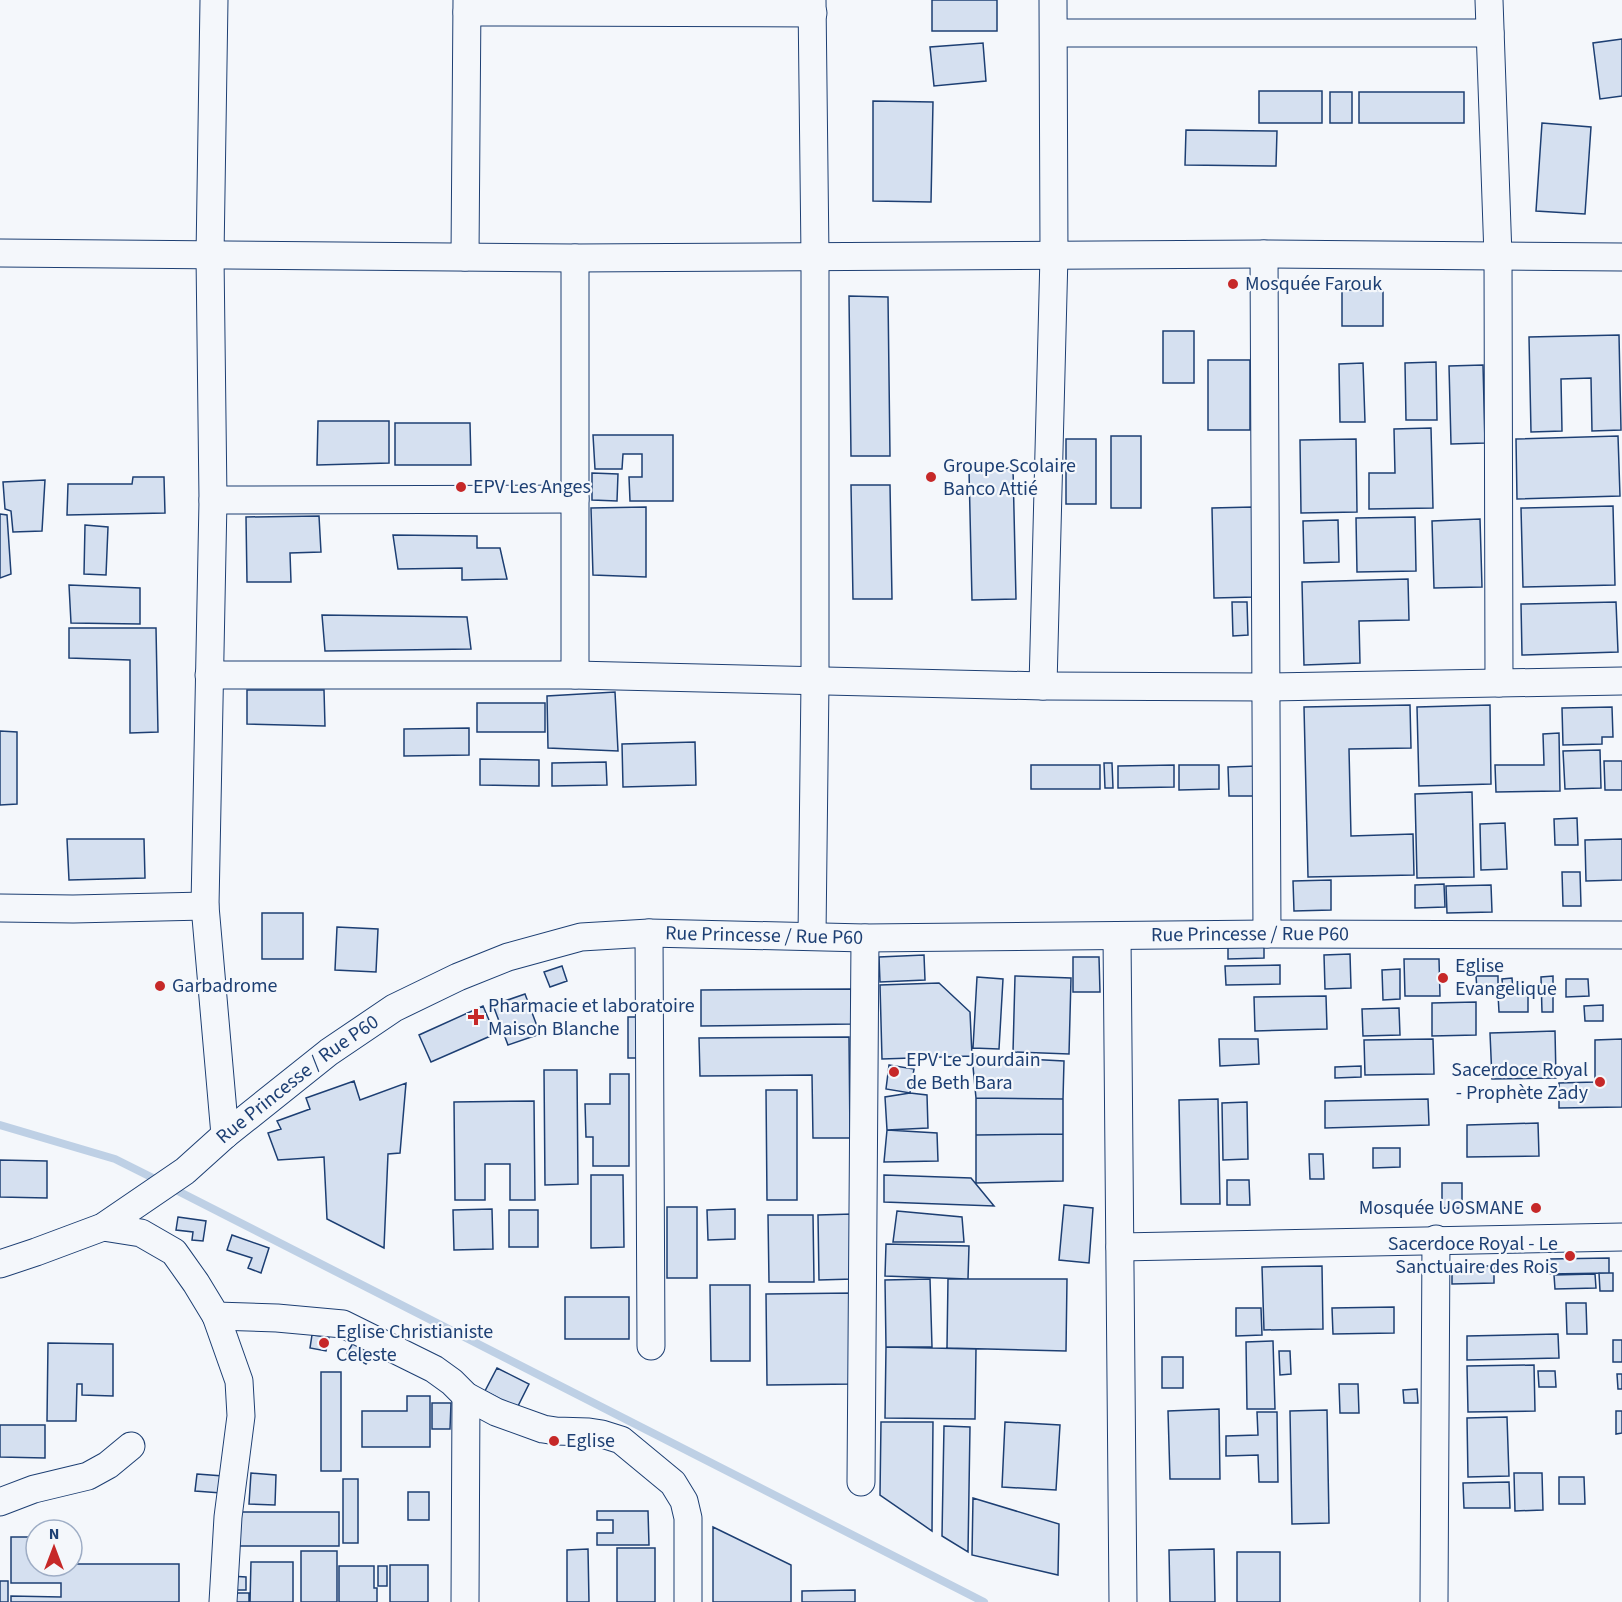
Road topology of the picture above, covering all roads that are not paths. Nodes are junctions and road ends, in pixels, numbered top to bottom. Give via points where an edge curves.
1 (214, 0) edge
2 (1053, 0) edge
3 (1489, 0) edge
4 (467, 6) edge
5 (812, 7) edge
6 (1053, 33) junction
7 (1490, 33) junction
8 (0, 253) edge
9 (1264, 254) junction
10 (1054, 255) junction
11 (210, 256) junction
12 (465, 256) junction
13 (815, 256) junction
14 (1498, 256) junction
15 (1622, 257) edge
16 (575, 258) junction
17 (575, 499) junction
18 (213, 500) junction
19 (210, 675) junction
20 (575, 675) junction
21 (815, 681) junction
22 (1622, 681) edge
23 (1499, 683) junction
24 (1043, 686) junction
25 (1264, 687) junction
26 (206, 906) junction
27 (0, 908) edge
28 (649, 933) junction
29 (1267, 934) junction
30 (1622, 935) edge
31 (812, 936) junction
32 (1117, 936) junction
33 (865, 938) junction
34 (225, 1135) junction
35 (103, 1227) junction
36 (1622, 1237) edge
37 (1436, 1239) junction
38 (1120, 1247) junction
39 (0, 1264) edge
40 (216, 1316) junction
41 (651, 1346) dead end
42 (466, 1396) junction
43 (131, 1446) dead end
44 (861, 1482) dead end
45 (0, 1502) edge
46 (224, 1602) edge
47 (465, 1602) edge
48 (688, 1602) edge
49 (1123, 1602) edge
50 (1434, 1602) edge

1 - 11 street
2 - 6 street
3 - 7 street
4 - 5 street
4 - 12 street
5 - 13 street
6 - 7 street
6 - 10 street
7 - 14 street
8 - 11 street
9 - 10 street
9 - 14 street
9 - 25 street
10 - 13 street
10 - 24 street
11 - 12 street
11 - 18 street
12 - 16 street
13 - 16 street
13 - 21 street
14 - 15 street
14 - 23 street
16 - 17 street
17 - 18 street
17 - 20 street
18 - 19 street
19 - 20 street
19 - 26 street
20 - 21 street
21 - 24 street
21 - 31 street
22 - 23 street
23 - 25 street
24 - 25 street
25 - 29 street
26 - 27 street
26 - 34 street
28 - 31 street, Rue Princesse / Rue P60
28 - 34 street, Rue Princesse / Rue P60 via 581,937 508,957 458,977 394,1008 338,1046
28 - 41 street
29 - 30 street, Rue Princesse / Rue P60
29 - 32 street, Rue Princesse / Rue P60
31 - 33 street, Rue Princesse / Rue P60
32 - 33 street, Rue Princesse / Rue P60
32 - 38 street
33 - 44 street
34 - 35 street, Rue Princesse / Rue P60 via 185,1172
35 - 39 street, Rue Princesse / Rue P60
35 - 40 street via 141,1233 174,1252
36 - 37 street
37 - 38 street
37 - 50 street
38 - 49 street
40 - 42 street via 344,1324 434,1369
40 - 46 street via 239,1381 241,1416 228,1517
42 - 47 street
42 - 48 street via 530,1425 621,1440 674,1484 688,1518
43 - 45 street via 88,1476

